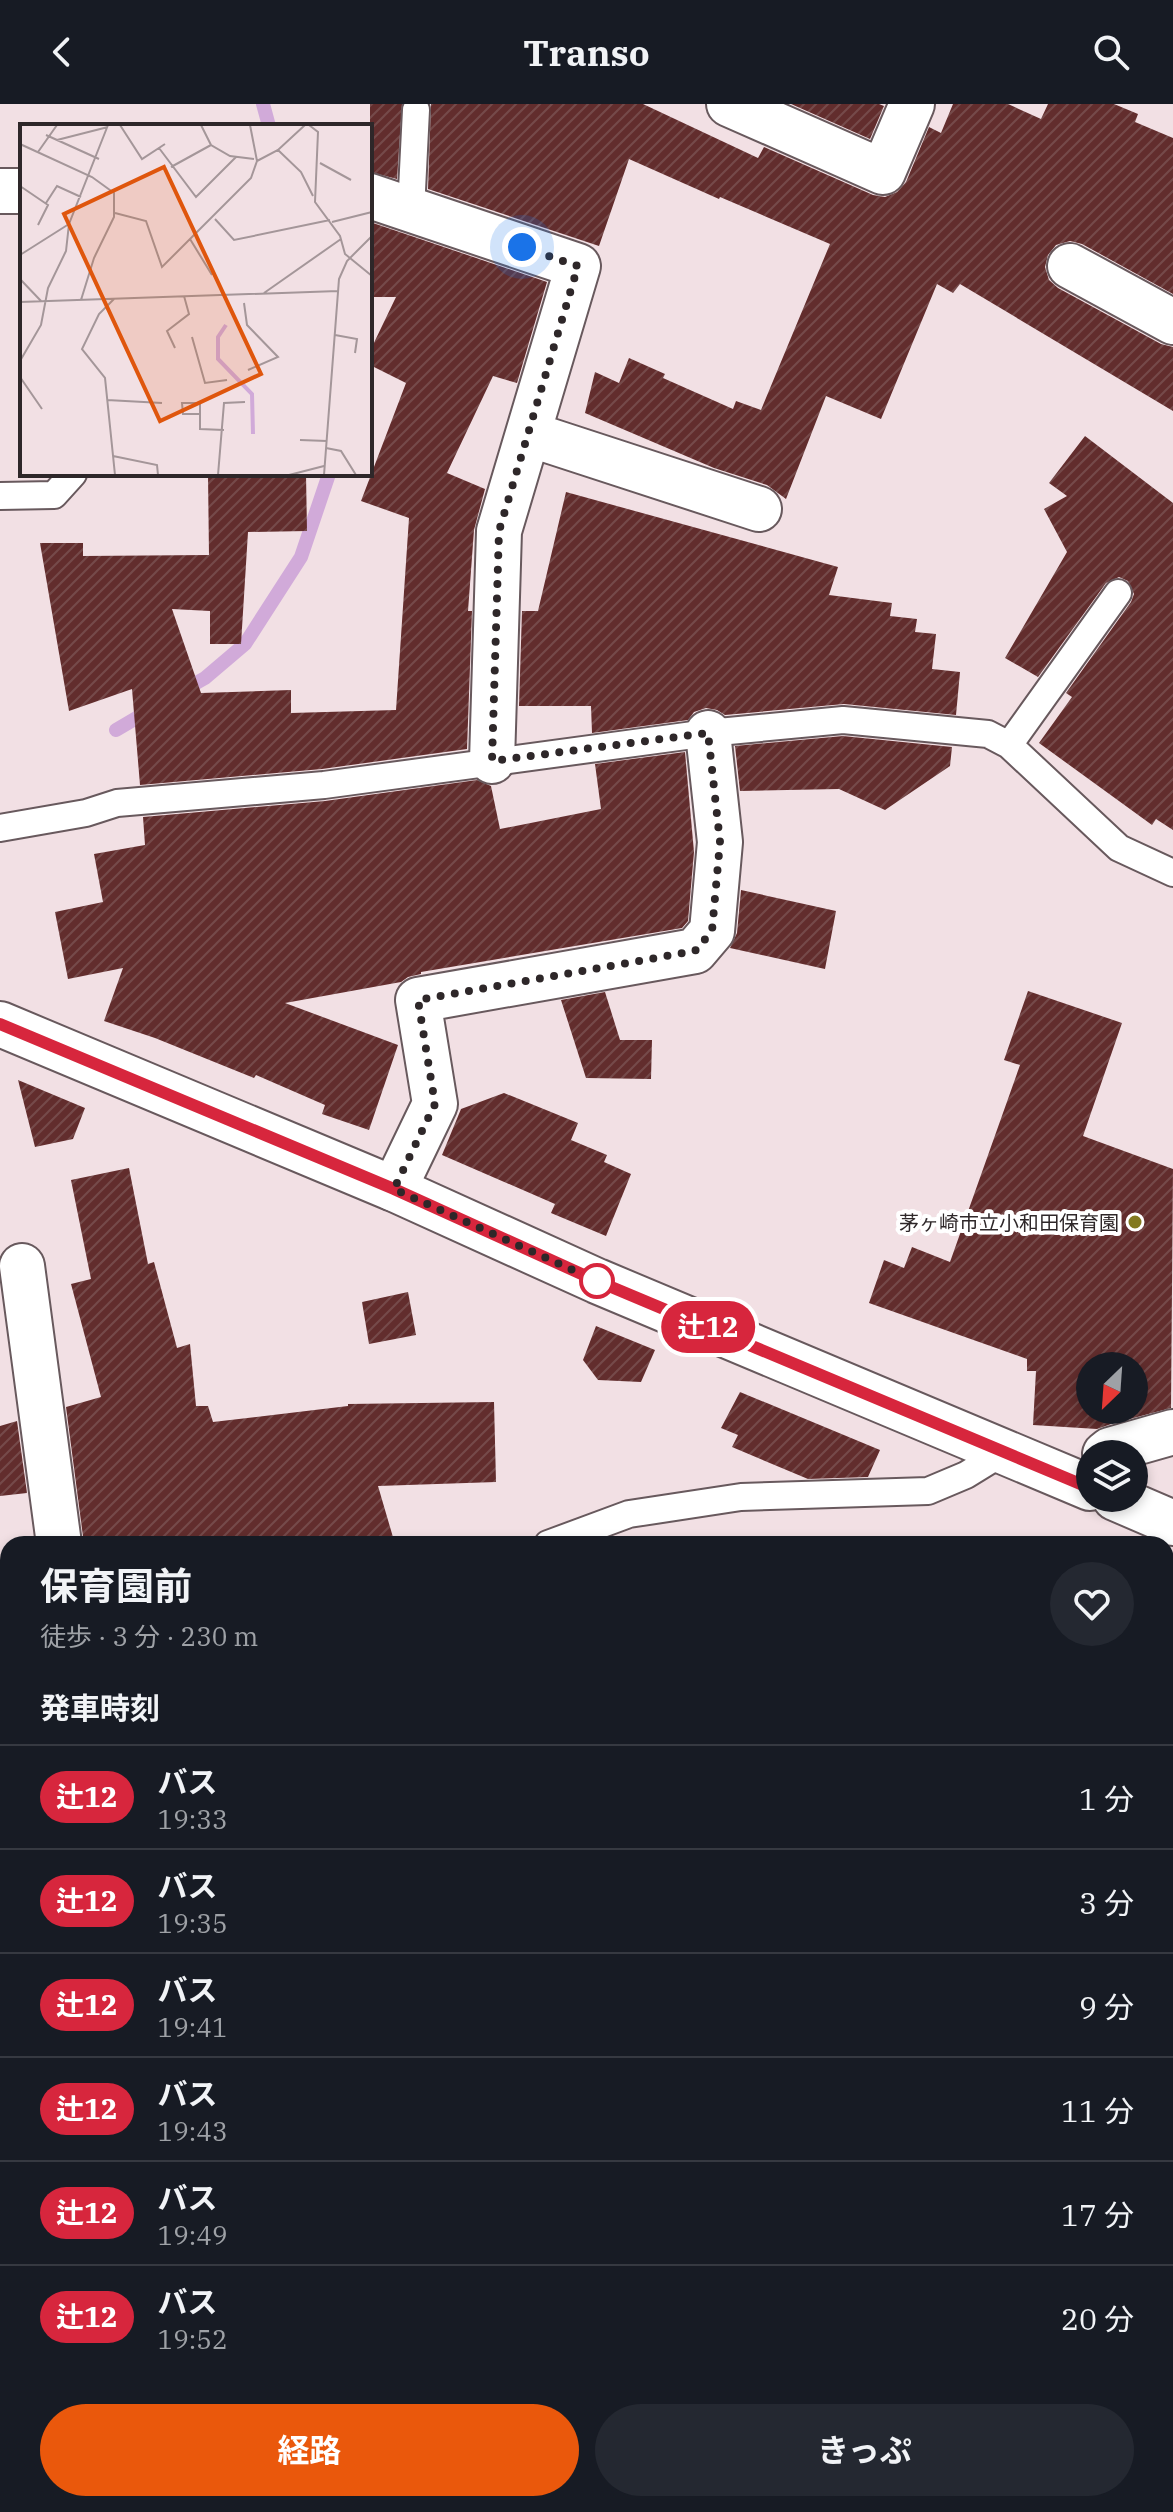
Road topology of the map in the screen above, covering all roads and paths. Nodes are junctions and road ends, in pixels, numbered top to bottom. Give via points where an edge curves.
1 (729, 104) edge
2 (912, 104) edge
3 (416, 110) dead end
4 (372, 197) edge
5 (411, 210) junction
6 (1070, 266) dead end
7 (1173, 322) edge
8 (529, 434) junction
9 (71, 476) edge
10 (0, 496) edge
11 (759, 509) dead end
12 (1118, 593) dead end
13 (708, 733) junction
14 (1009, 745) junction
15 (492, 761) junction
16 (0, 828) edge
17 (1173, 873) edge
18 (0, 1024) edge
19 (394, 1189) junction
20 (22, 1266) dead end
21 (1173, 1432) edge
22 (1145, 1440) edge
23 (1005, 1451) junction
24 (1076, 1469) edge
25 (1147, 1512) edge
26 (1173, 1523) edge
27 (58, 1536) edge
28 (570, 1536) edge

1 - 2 street via 883,172
3 - 5 lane
4 - 5 street
5 - 8 street via 578,266
6 - 7 street
8 - 11 street
8 - 15 street via 499,531
9 - 10 lane via 54,495
12 - 14 lane
13 - 14 lane via 843,720 988,734
13 - 15 lane
13 - 19 street via 720,842 712,931 695,951 418,1000 435,1104
14 - 17 lane via 1119,848
15 - 16 lane via 324,785 117,803
18 - 19 street
19 - 23 street via 597,1281
20 - 27 street
21 - 22 street
23 - 24 street
23 - 28 lane via 928,1491 741,1497 629,1514
25 - 26 street

